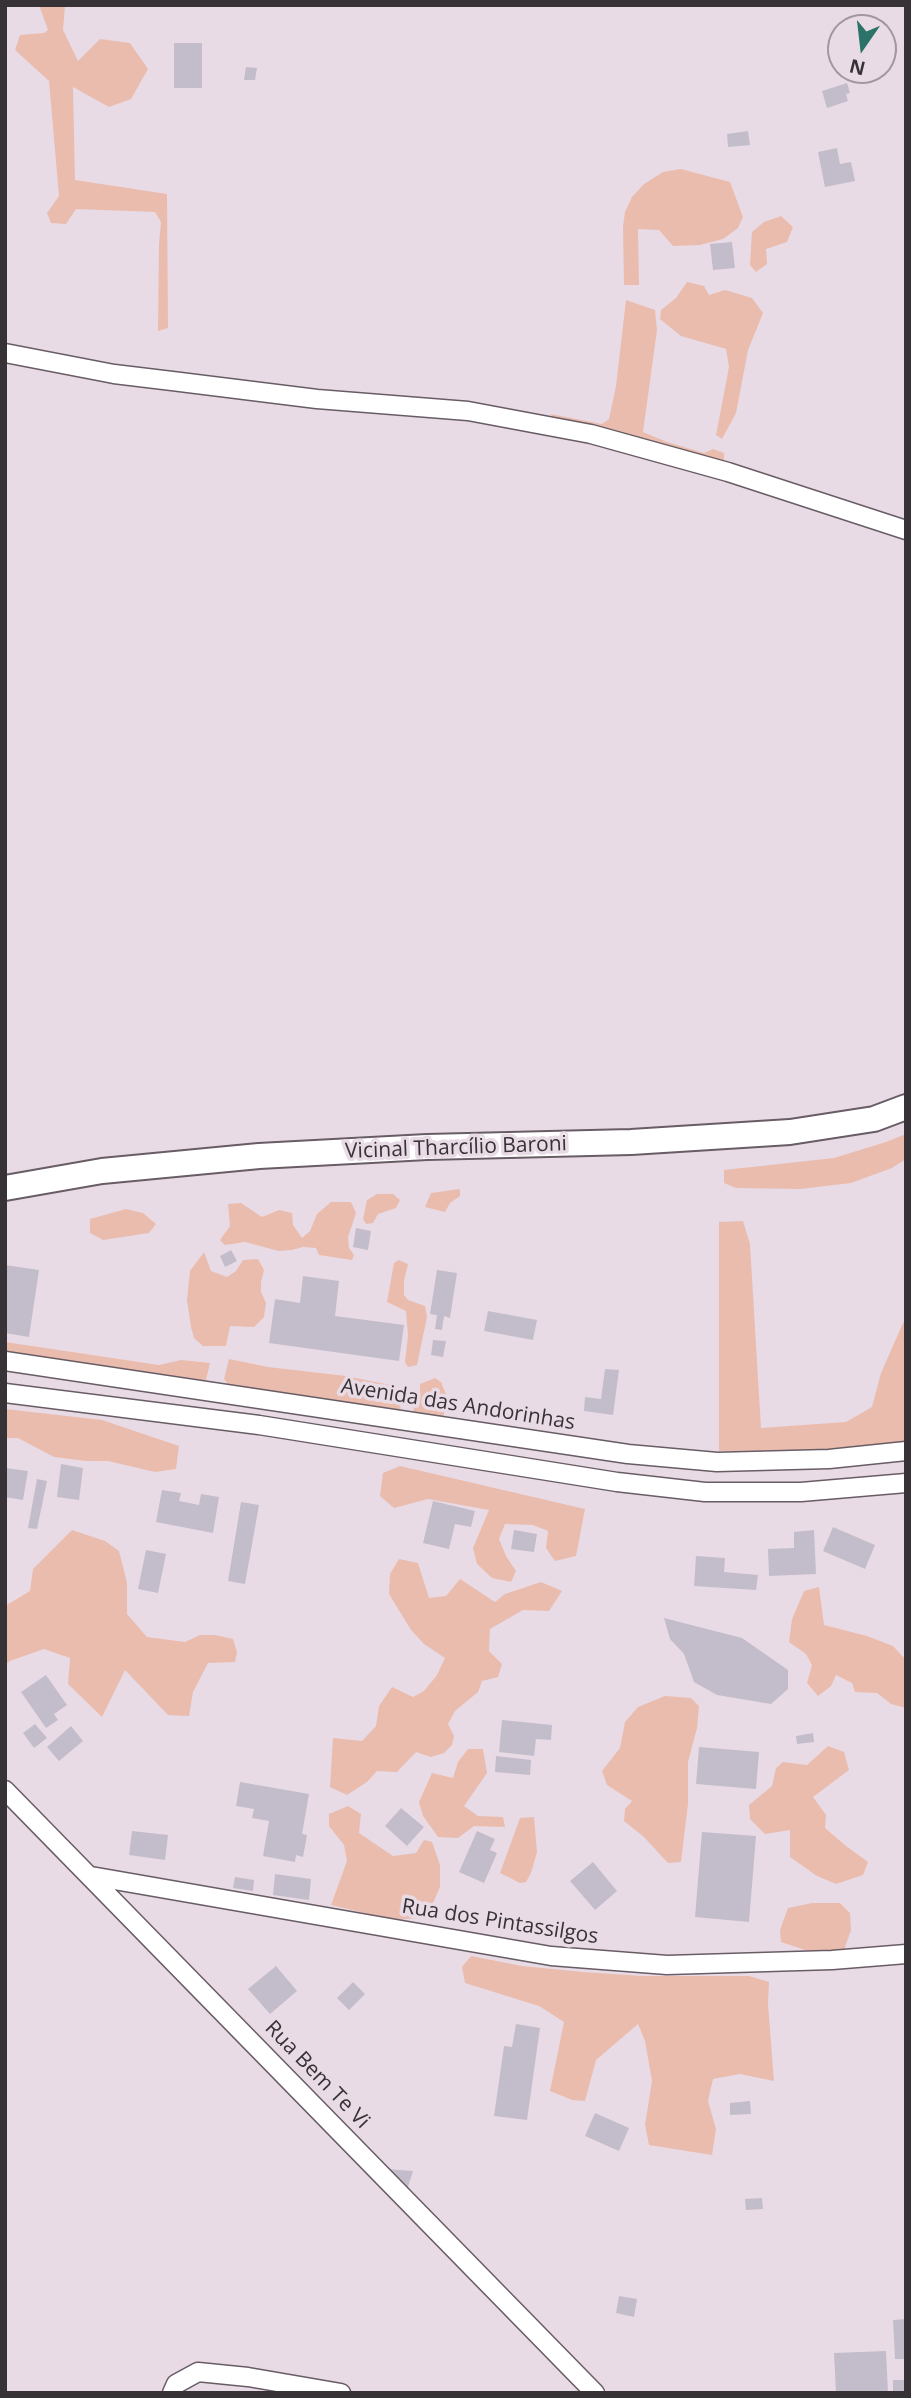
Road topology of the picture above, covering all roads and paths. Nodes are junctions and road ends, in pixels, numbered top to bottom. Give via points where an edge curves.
1 (5, 353) edge
2 (906, 530) edge
3 (906, 1107) edge
4 (5, 1188) edge
5 (5, 1361) edge
6 (5, 1393) edge
7 (906, 1451) edge
8 (906, 1483) edge
9 (5, 1790) edge
10 (91, 1876) junction
11 (906, 1954) edge
12 (174, 2388) edge
13 (341, 2393) edge
14 (595, 2393) edge

1 - 2 street via 114,374 317,399 468,411 591,434 728,471
3 - 4 main road, Vicinal Tharcílio Baroni via 874,1119 790,1132 259,1156 102,1171
5 - 7 street, Avenida das Andorinhas via 628,1454 717,1462 829,1459
6 - 8 street via 259,1425 705,1492 801,1492
9 - 10 street, Rua Bem Te Vi
10 - 11 street, Rua dos Pintassilgos via 551,1956 667,1965
10 - 14 street, Rua Bem Te Vi
12 - 13 street via 198,2372

